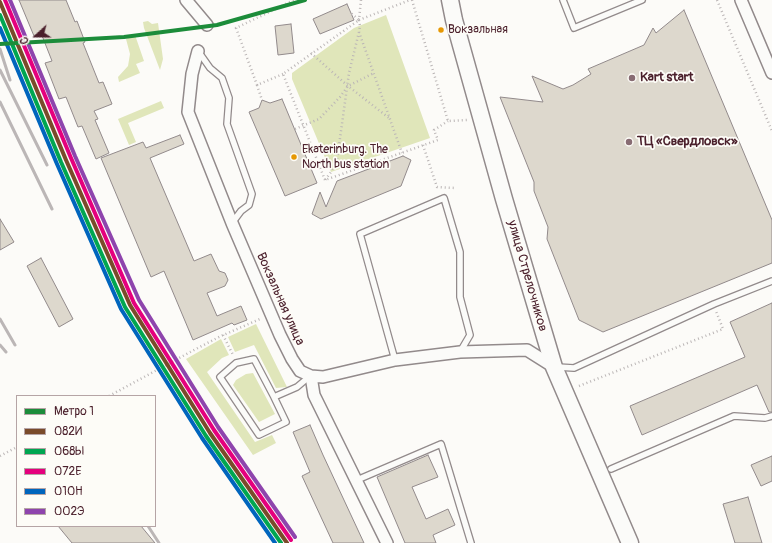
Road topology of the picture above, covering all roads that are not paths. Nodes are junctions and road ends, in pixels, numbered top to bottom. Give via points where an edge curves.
1 (186, 0) edge
2 (450, 0) edge
3 (563, 0) edge
4 (642, 0) edge
5 (741, 0) edge
6 (207, 25) dead end
7 (198, 51) joint
8 (772, 73) edge
9 (232, 223) junction
10 (772, 281) edge
11 (460, 352) junction
12 (394, 360) junction
13 (554, 367) junction
14 (311, 376) junction
15 (274, 397) junction
16 (772, 416) edge
17 (611, 470) dead end
18 (357, 480) junction
19 (387, 543) edge
20 (471, 543) edge
21 (630, 543) edge

1 - 6 street
2 - 13 main road, улица Стрелочников via 504,199
3 - 4 lane via 574,28
5 - 8 street
7 - 9 street, Вокзальная улица via 192,74 188,112
7 - 9 lane via 210,68 222,78 230,98 227,124 252,194 249,205
9 - 14 street, Вокзальная улица via 292,359 300,371
10 - 13 lane via 714,304 574,368
11 - 12 street
11 - 12 lane via 470,335 460,297 460,252 444,198 360,234
11 - 13 street via 527,350
12 - 14 street via 323,377
13 - 21 main road, улица Стрелочников
14 - 15 lane via 296,387
14 - 18 street via 314,395
15 - 15 lane via 254,359 236,363 220,377 259,435 286,422
16 - 17 lane via 734,416
18 - 19 street
18 - 20 lane via 441,444

